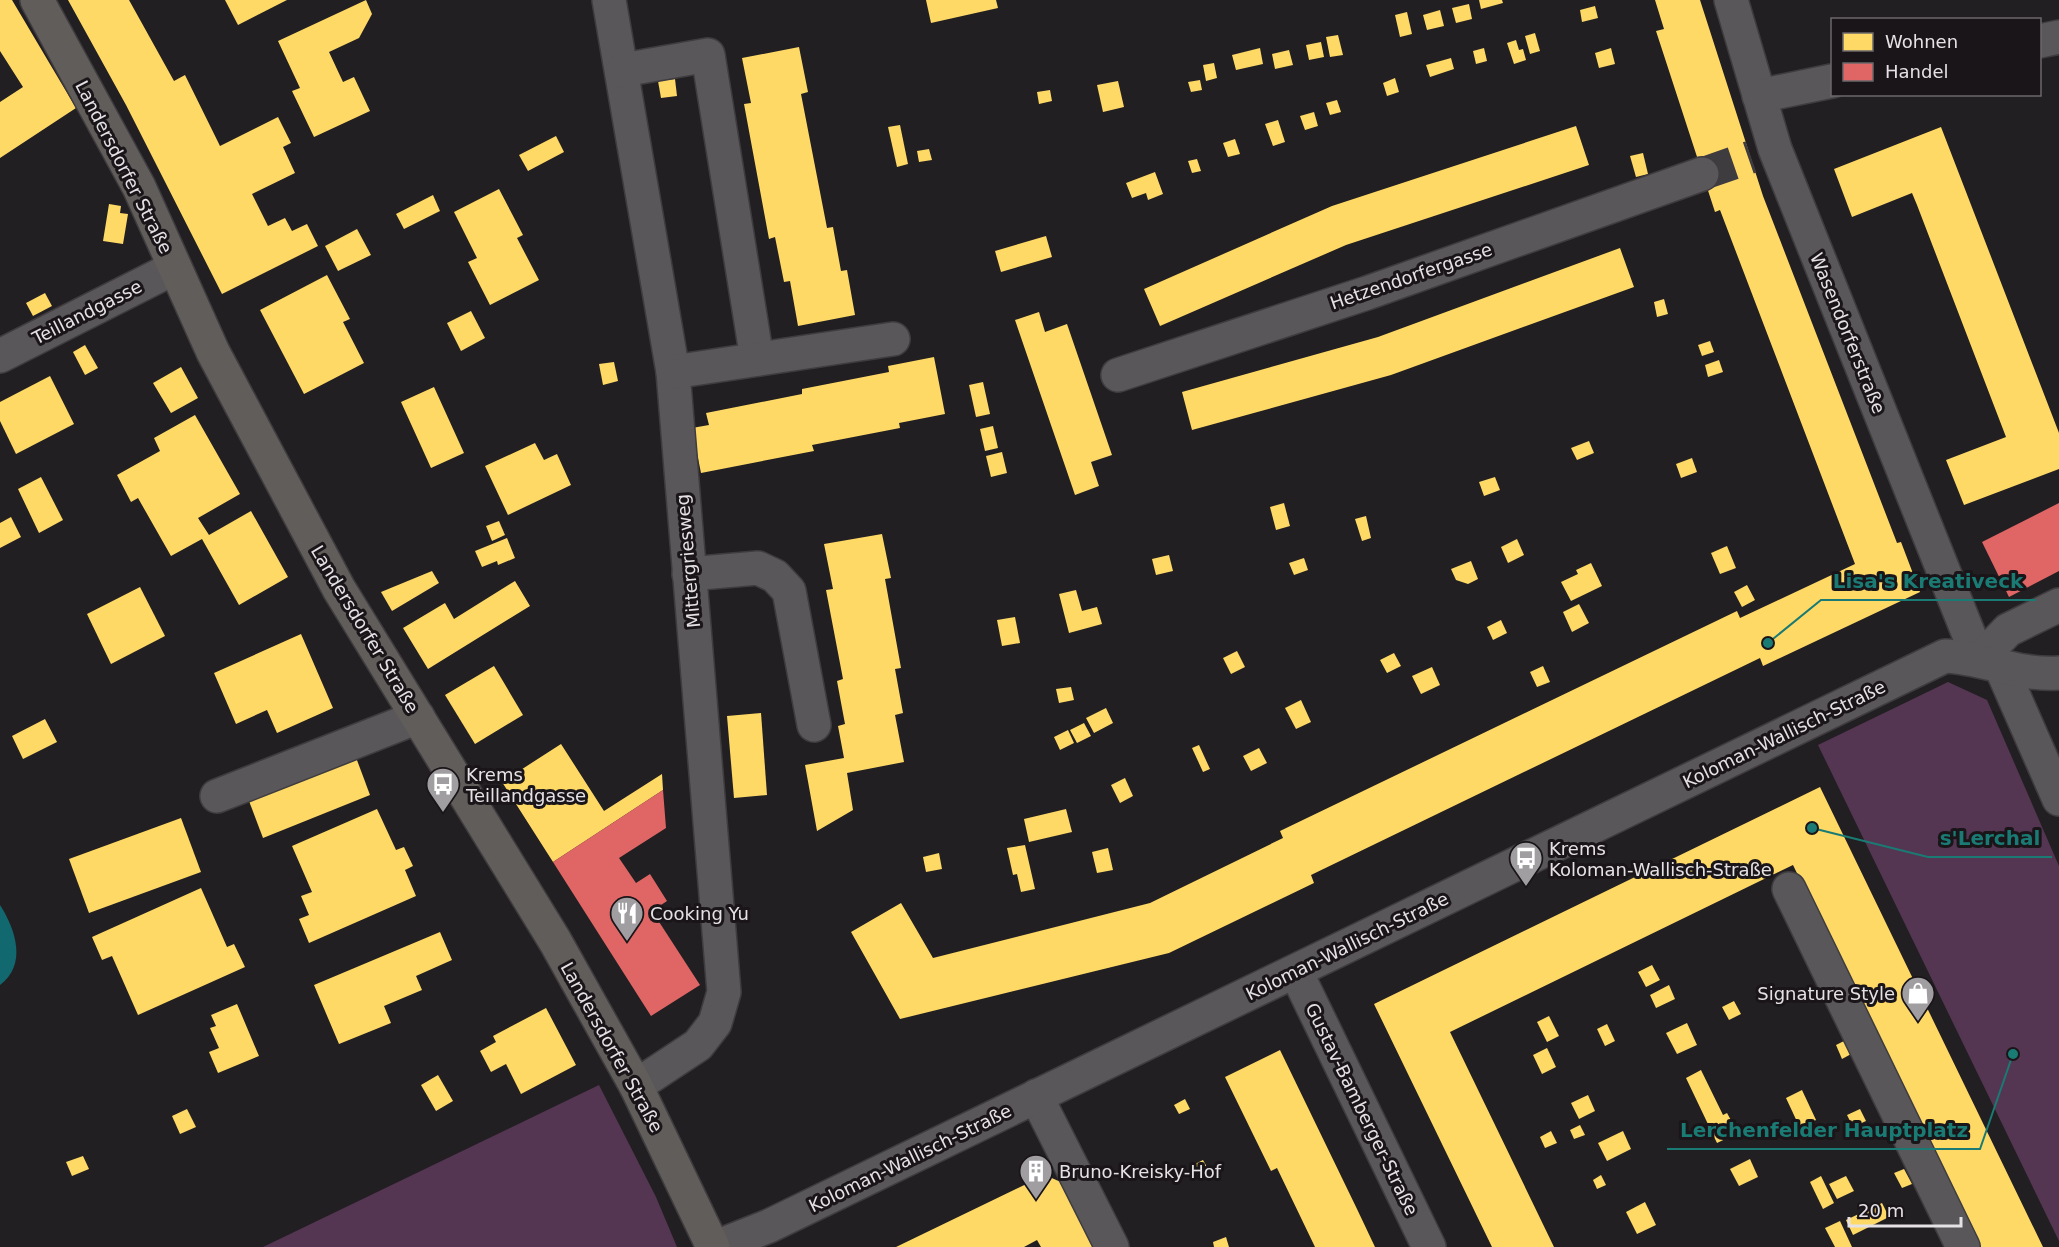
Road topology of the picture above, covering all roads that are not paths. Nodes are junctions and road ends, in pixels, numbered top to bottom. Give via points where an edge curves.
1 (37, 0) edge
2 (609, 0) edge
3 (1731, 0) edge
4 (2059, 37) edge
5 (2041, 41) edge
6 (623, 70) junction
7 (1831, 81) edge
8 (1759, 96) junction
9 (1702, 174) tunnel mouth
10 (174, 268) junction
11 (893, 339) dead end
12 (0, 356) edge
13 (757, 359) junction
14 (673, 372) junction
15 (1118, 375) dead end
16 (689, 574) junction
17 (2059, 605) edge
18 (1990, 664) junction
19 (2059, 673) edge
20 (418, 717) junction
21 (814, 725) dead end
22 (217, 796) dead end
23 (2059, 799) edge
24 (1789, 889) dead end
25 (1296, 972) junction
26 (636, 1086) junction
27 (1036, 1096) junction
28 (715, 1247) edge
29 (1112, 1247) edge
30 (1429, 1247) edge
31 (1963, 1247) edge

1 - 10 main road, Landersdorfer Straße via 139,188
2 - 6 street, Mittergriesweg
3 - 8 street, Wasendorferstraße
4 - 5 street
6 - 13 street via 708,55
6 - 14 street, Mittergriesweg
7 - 8 street
8 - 18 street, Wasendorferstraße via 1763,153
9 - 15 street, Hetzendorfergasse via 1367,293
10 - 12 street, Teillandgasse
10 - 20 main road, Landersdorfer Straße via 213,352 339,589
11 - 13 street
13 - 14 street
14 - 16 street, Mittergriesweg
16 - 21 street via 758,568 775,576 789,591
16 - 26 street, Mittergriesweg via 724,992 716,1023 698,1045
17 - 18 street via 2008,630
18 - 19 street, Koloman-Wallisch-Straße via 2037,675
18 - 23 street, Wasendorferstraße
18 - 25 street, Koloman-Wallisch-Straße via 1945,656
20 - 22 street
20 - 26 main road, Landersdorfer Straße via 555,941
24 - 31 street
25 - 27 street, Koloman-Wallisch-Straße
25 - 30 street, Gustav-Bamberger-Straße
26 - 28 main road, Landersdorfer Straße
27 - 28 street, Koloman-Wallisch-Straße via 769,1226
27 - 29 street

